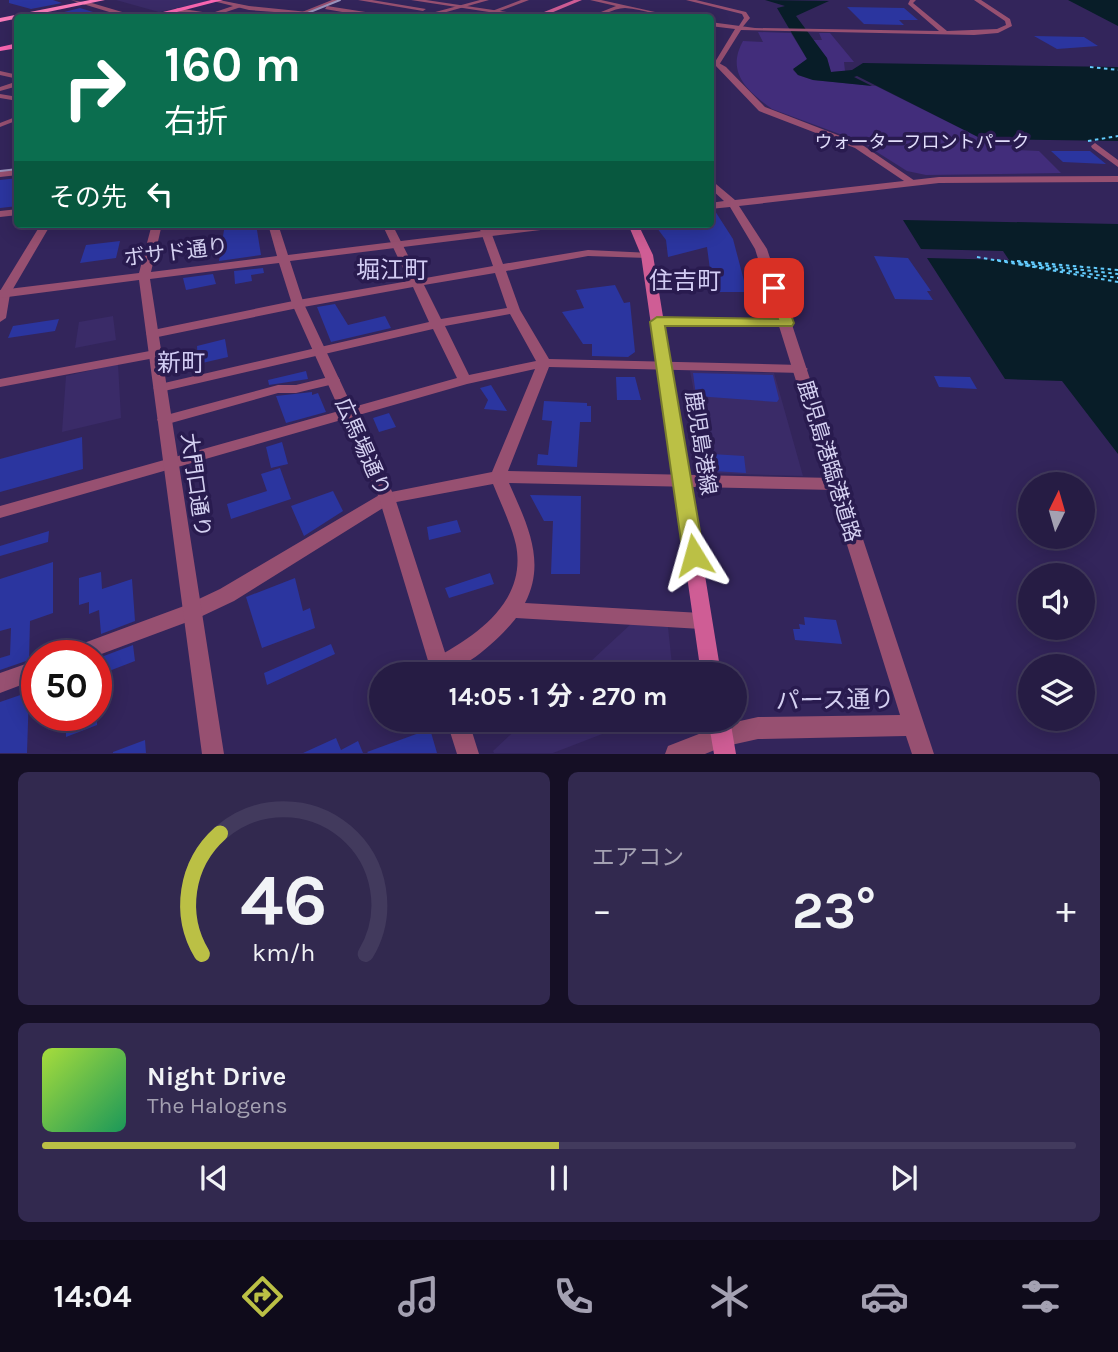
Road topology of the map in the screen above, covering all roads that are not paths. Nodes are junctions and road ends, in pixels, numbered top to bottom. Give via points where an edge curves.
1 (74, 0) edge
2 (101, 0) edge
3 (218, 0) edge
4 (337, 0) edge
5 (361, 0) edge
6 (418, 0) edge
7 (486, 0) edge
8 (526, 0) edge
9 (579, 0) edge
10 (593, 0) edge
11 (641, 0) edge
12 (689, 0) edge
13 (913, 0) edge
14 (977, 0) edge
15 (346, 1) edge
16 (85, 3) junction
17 (239, 6) junction
18 (623, 6) junction
19 (327, 8) junction
20 (177, 10) junction
21 (275, 10) junction
22 (436, 10) junction
23 (495, 11) junction
24 (267, 13) dead end
25 (465, 13) edge
26 (31, 14) edge
27 (125, 14) edge
28 (158, 14) edge
29 (203, 14) edge
30 (212, 14) edge
31 (308, 14) edge
32 (365, 14) edge
33 (426, 14) edge
34 (514, 14) edge
35 (541, 14) edge
36 (600, 14) edge
37 (660, 14) edge
38 (714, 25) edge
39 (739, 28) junction
40 (945, 32) junction
41 (714, 64) edge
42 (1095, 146) dead end
43 (1118, 164) edge
44 (1118, 179) edge
45 (914, 183) junction
46 (714, 186) edge
47 (733, 204) junction
48 (714, 206) edge
49 (8, 213) edge
50 (0, 224) edge
51 (43, 228) edge
52 (157, 228) edge
53 (274, 228) edge
54 (389, 228) edge
55 (635, 228) edge
56 (485, 229) edge
57 (396, 244) junction
58 (648, 255) junction
59 (282, 258) junction
60 (500, 269) junction
61 (144, 275) junction
62 (415, 283) junction
63 (2, 294) edge
64 (298, 304) junction
65 (514, 310) junction
66 (0, 318) edge
67 (657, 322) junction
68 (787, 323) junction
69 (436, 324) junction
70 (153, 334) junction
71 (319, 351) junction
72 (155, 354) junction
73 (544, 363) junction
74 (664, 365) junction
75 (801, 369) junction
76 (333, 380) junction
77 (465, 380) junction
78 (0, 383) edge
79 (160, 388) junction
80 (350, 414) junction
81 (164, 419) junction
82 (170, 463) junction
83 (498, 477) junction
84 (682, 481) junction
85 (835, 484) junction
86 (387, 498) junction
87 (0, 512) edge
88 (513, 610) junction
89 (191, 612) junction
90 (701, 621) junction
91 (112, 641) edge
92 (438, 662) edge
93 (453, 662) edge
94 (709, 662) edge
95 (21, 675) edge
96 (0, 683) edge
97 (915, 725) junction
98 (461, 732) edge
99 (722, 736) edge
100 (213, 754) edge
101 (468, 754) edge
102 (676, 754) edge
103 (923, 754) edge

1 - 16 street
2 - 16 highway
3 - 17 street
3 - 20 main road
4 - 31 street
5 - 22 street
6 - 25 street
7 - 25 street
8 - 23 street
9 - 35 main road
10 - 18 street
11 - 18 street
12 - 39 street via 744,13 747,18
13 - 40 street via 910,4
14 - 40 street via 1008,20 1009,26 992,32
15 - 19 street
16 - 26 highway
16 - 27 street
17 - 21 street
17 - 30 street
18 - 36 street
18 - 37 street
19 - 31 street
19 - 32 street
20 - 28 main road
20 - 29 street
21 - 24 street
21 - 31 street
22 - 25 street
22 - 33 street
23 - 25 street
23 - 34 street
38 - 39 street
39 - 40 street
39 - 41 street
41 - 45 street via 762,109 858,146
42 - 43 street
44 - 45 street via 1001,177
45 - 47 street
46 - 47 street, 鹿児島港臨港道路
47 - 48 street
47 - 68 street, 鹿児島港臨港道路 via 758,243
49 - 50 street
51 - 63 street
52 - 61 street, 大門口通り
53 - 59 street, 広馬場通り
54 - 57 street
55 - 58 main road, 鹿児島港線
56 - 57 street, ボサド通り
56 - 60 street
57 - 59 street, ボサド通り
57 - 62 street
58 - 60 street via 588,253
58 - 67 main road, 鹿児島港線
59 - 61 street, ボサド通り
59 - 64 street, 広馬場通り
60 - 62 street
60 - 65 street
61 - 63 street, ボサド通り
61 - 70 street, 大門口通り
62 - 64 street
62 - 69 street
63 - 66 street
64 - 70 street
64 - 71 street, 広馬場通り
65 - 69 street
65 - 73 street
67 - 68 street
67 - 74 main road, 鹿児島港線
68 - 75 street, 鹿児島港臨港道路
69 - 71 street
69 - 77 street
70 - 72 street, 大門口通り
71 - 76 street, 広馬場通り
71 - 79 street
72 - 78 street
72 - 79 street, 大門口通り
73 - 74 street
73 - 77 street
73 - 83 street
74 - 75 street
74 - 84 main road, 鹿児島港線
75 - 85 street, 鹿児島港臨港道路
76 - 80 street, 広馬場通り
76 - 81 street via 278,389
77 - 80 street
79 - 81 street, 大門口通り
80 - 82 street
80 - 86 street, 広馬場通り
81 - 82 street, 大門口通り
82 - 87 street
82 - 89 street, 大門口通り
83 - 84 street
83 - 86 street
83 - 88 street via 526,553 523,589
84 - 85 street
84 - 90 main road, 鹿児島港線
85 - 97 street, 鹿児島港臨港道路
86 - 89 street
86 - 92 street, 広馬場通り
88 - 90 street
88 - 93 street
89 - 91 street
89 - 100 street, 大門口通り
90 - 94 main road, 鹿児島港線
95 - 96 street
97 - 99 street, パース通り via 758,728
97 - 103 street, 鹿児島港臨港道路
98 - 101 street
99 - 102 street, パース通り

